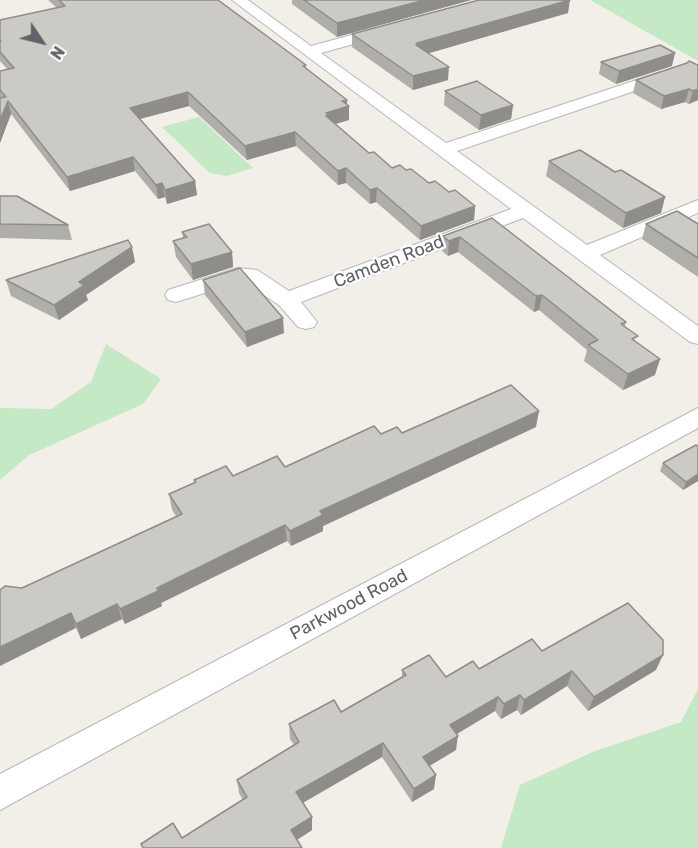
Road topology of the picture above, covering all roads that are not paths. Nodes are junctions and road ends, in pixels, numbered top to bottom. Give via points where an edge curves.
1 (239, 0) edge
2 (395, 28) edge
3 (309, 51) junction
4 (677, 71) edge
5 (443, 150) junction
6 (698, 206) edge
7 (525, 211) junction
8 (583, 254) junction
9 (176, 295) dead end
10 (287, 300) junction
11 (306, 322) dead end
12 (698, 338) edge
13 (698, 417) edge
14 (0, 793) edge

1 - 3 street
2 - 3 street
3 - 5 street
4 - 5 street
5 - 7 street
6 - 8 street
7 - 8 street
7 - 10 street, Camden Road
8 - 12 street
9 - 10 street via 238,274 249,275
10 - 11 street
13 - 14 street, Parkwood Road

